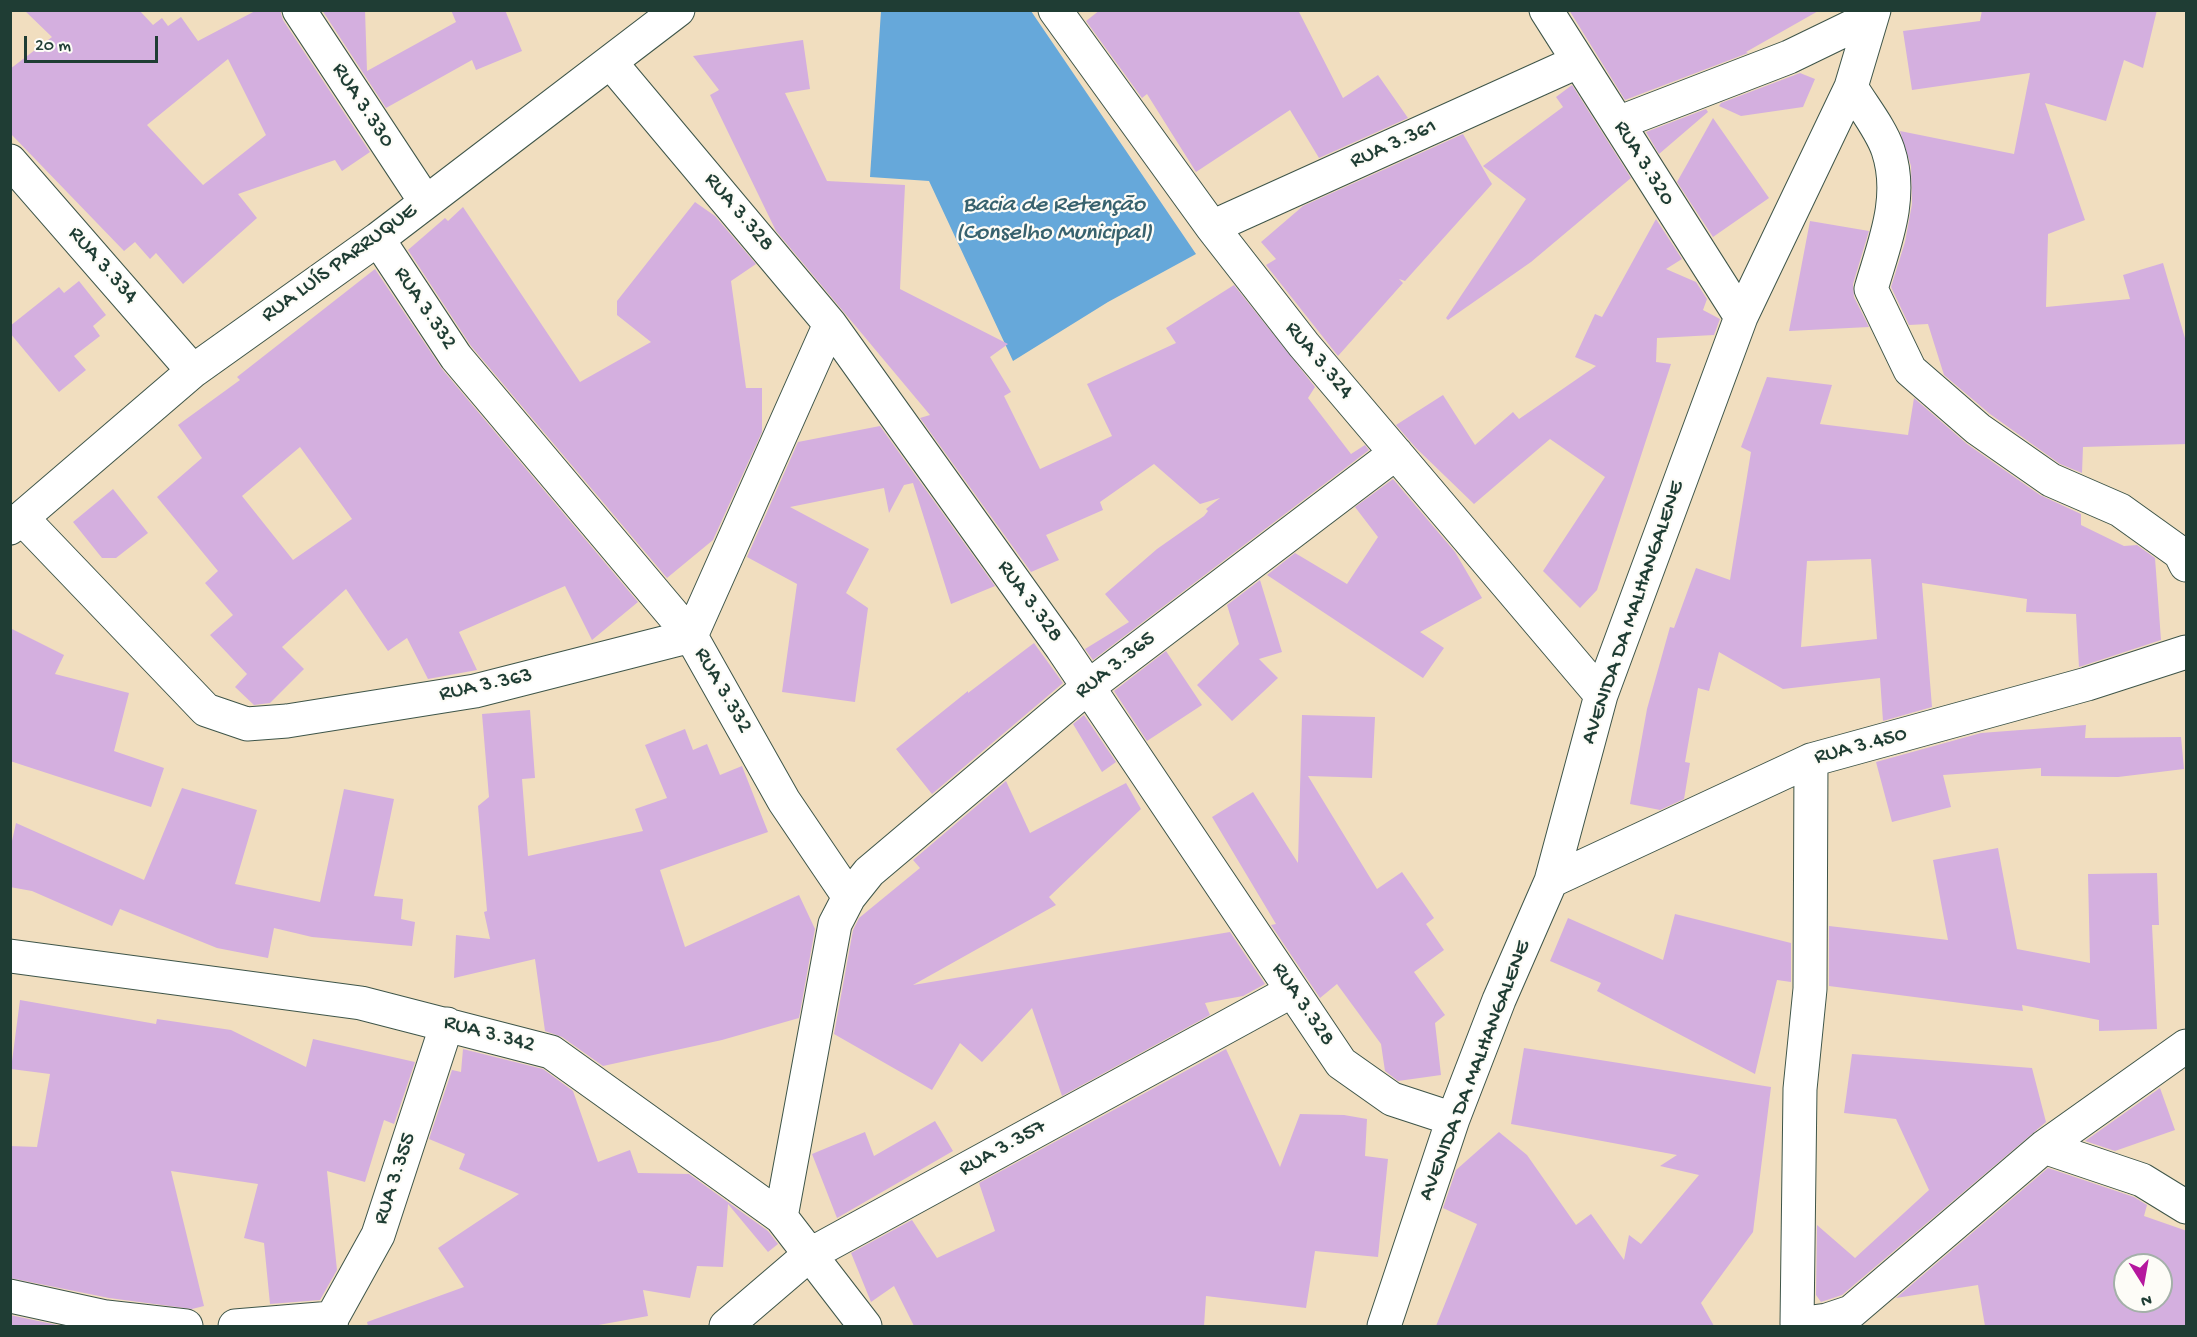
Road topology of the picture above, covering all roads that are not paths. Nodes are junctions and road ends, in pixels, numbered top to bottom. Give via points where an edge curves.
1 (299, 10) edge
2 (678, 10) edge
3 (1055, 10) edge
4 (1546, 10) edge
5 (1858, 20) edge
6 (1577, 62) junction
7 (611, 63) junction
8 (1851, 87) junction
9 (1618, 123) junction
10 (10, 161) edge
11 (425, 201) junction
12 (1212, 227) junction
13 (378, 238) junction
14 (1741, 317) junction
15 (830, 324) junction
16 (193, 371) junction
17 (1396, 453) junction
18 (16, 523) edge
19 (2187, 565) edge
20 (690, 636) junction
21 (2187, 652) edge
22 (1088, 687) junction
23 (1601, 695) junction
24 (1811, 760) junction
25 (1551, 881) junction
26 (849, 897) junction
27 (11, 963) edge
28 (1292, 991) junction
29 (447, 1024) junction
30 (2187, 1046) edge
31 (1453, 1119) junction
32 (2044, 1147) junction
33 (2187, 1207) edge
34 (781, 1217) junction
35 (809, 1255) junction
36 (10, 1296) edge
37 (331, 1322) edge
38 (1791, 1325) edge
39 (186, 1326) edge
40 (235, 1326) edge
41 (726, 1326) edge
42 (865, 1326) edge
43 (1384, 1326) edge

1 - 11 street, RUA 3.330
2 - 7 street, RUA LUÍS PARRUQUE
3 - 12 street, RUA 3.324
4 - 6 street, RUA 3.320
5 - 8 street, AVENIDA DA MALHANGALENE
5 - 9 street via 1789,57
6 - 9 street, RUA 3.320
6 - 12 street, RUA 3.361
7 - 11 street, RUA LUÍS PARRUQUE
7 - 15 street, RUA 3.328
8 - 14 street, AVENIDA DA MALHANGALENE
8 - 19 street via 1888,149 1894,179 1894,212 1871,289 1910,370 1978,429 2051,480 2120,510 2180,553
9 - 14 street, RUA 3.320
10 - 16 street, RUA 3.334
11 - 13 street, RUA LUÍS PARRUQUE
12 - 17 street, RUA 3.324 via 1304,345
13 - 16 street, RUA LUÍS PARRUQUE
13 - 20 street, RUA 3.332 via 456,357
14 - 23 street, AVENIDA DA MALHANGALENE
15 - 20 street
15 - 22 street, RUA 3.328
16 - 18 street, RUA LUÍS PARRUQUE
17 - 22 street, RUA 3.365
17 - 23 street, RUA 3.324
18 - 20 street, RUA 3.363 via 206,710 247,724 475,691
20 - 26 street, RUA 3.332 via 784,801
21 - 24 street, RUA 3.450
22 - 26 street, RUA 3.365 via 869,872
22 - 28 street, RUA 3.328
23 - 25 street, AVENIDA DA MALHANGALENE
24 - 25 street, RUA 3.450
24 - 38 street via 1810,988 1800,1089
25 - 31 street, AVENIDA DA MALHANGALENE
26 - 34 street via 835,924
27 - 29 street, RUA 3.342 via 361,1003
28 - 31 street, RUA 3.328 via 1341,1063 1392,1099
28 - 35 street, RUA 3.357
29 - 34 street, RUA 3.342 via 551,1052
29 - 37 street, RUA 3.355 via 378,1235
30 - 32 street
31 - 43 street, AVENIDA DA MALHANGALENE
32 - 33 street via 2142,1180
32 - 38 street via 1851,1311 1827,1320
34 - 35 street, RUA 3.342
35 - 41 street, RUA 3.357
35 - 42 street, RUA 3.342
36 - 39 street via 106,1317
37 - 40 street

